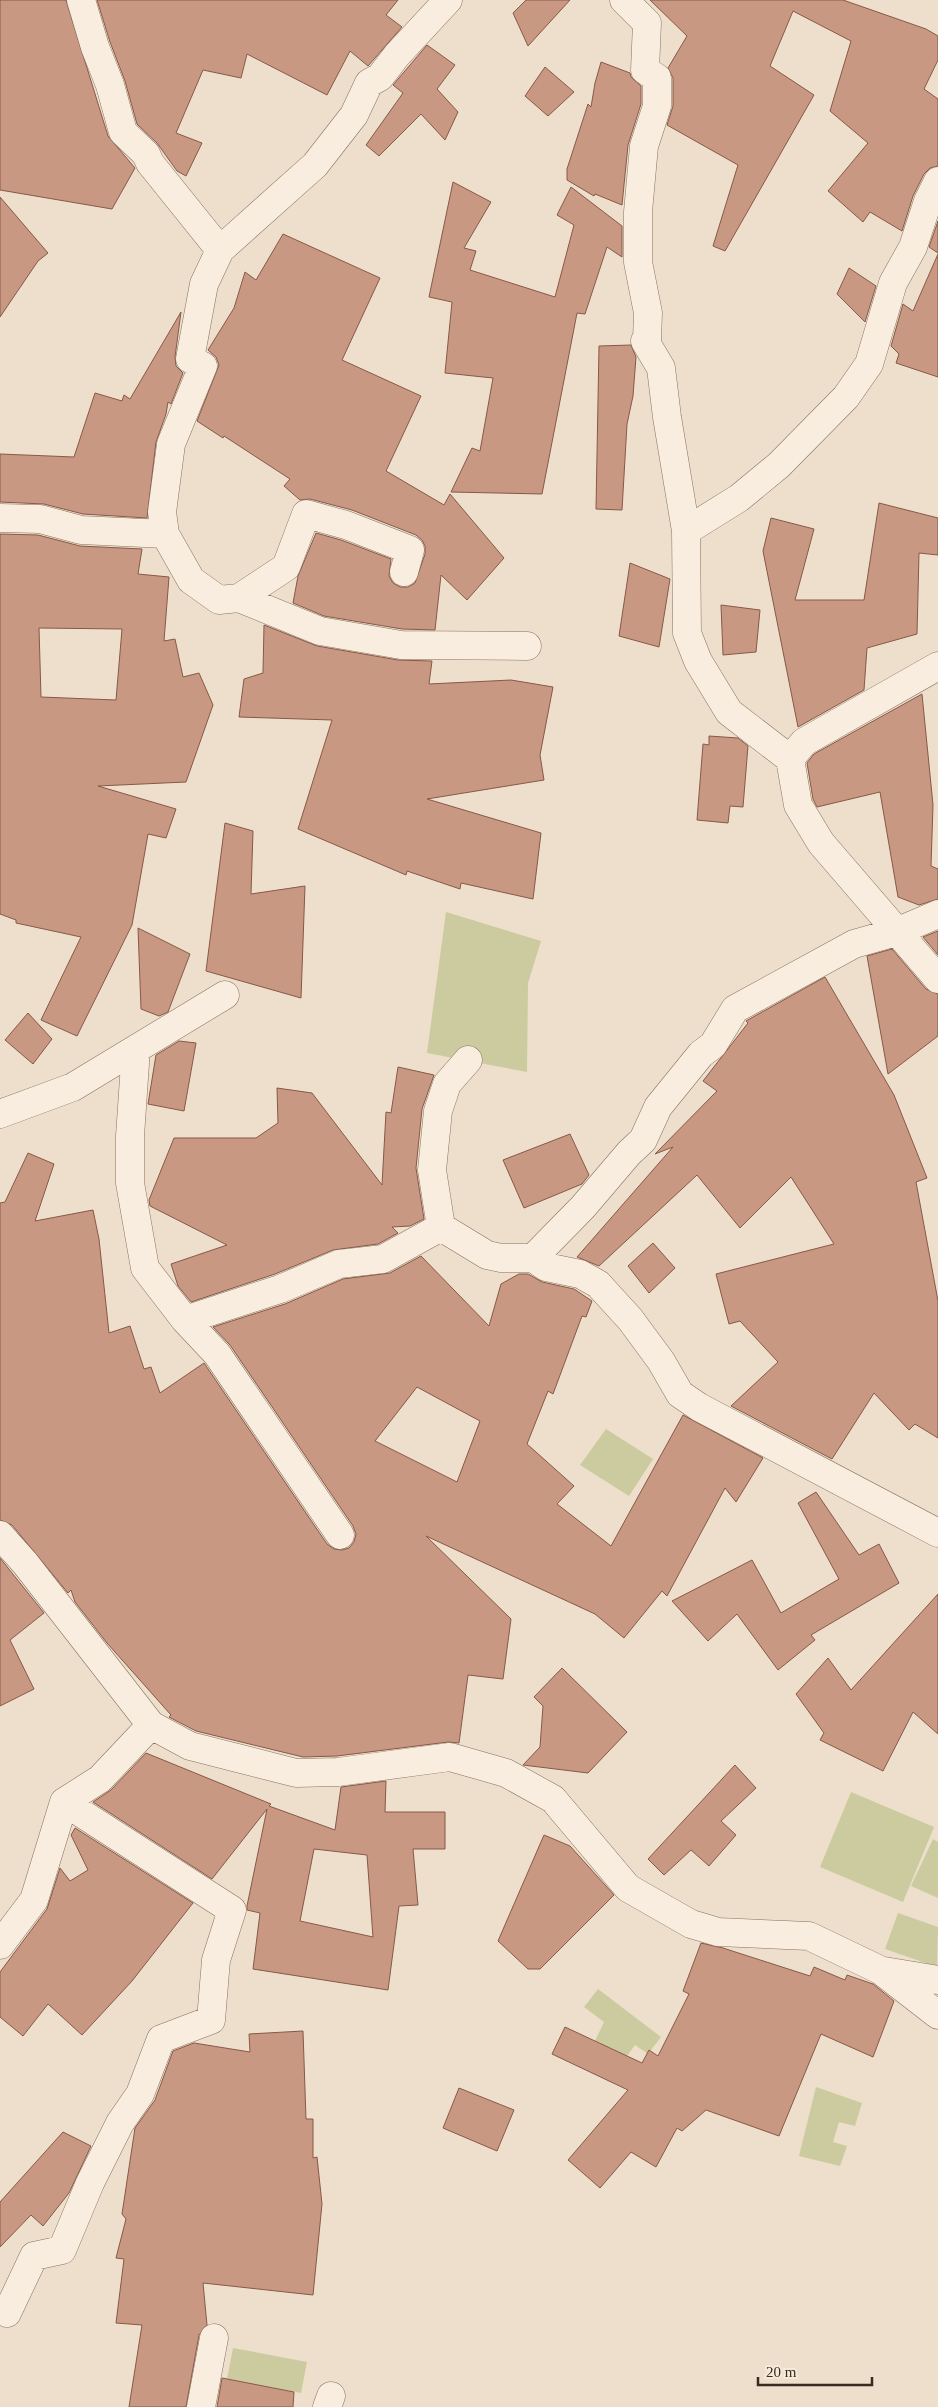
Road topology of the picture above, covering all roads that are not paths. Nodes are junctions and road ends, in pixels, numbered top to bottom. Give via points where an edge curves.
1 (81, 0) edge
2 (448, 0) edge
3 (624, 0) edge
4 (938, 181) edge
5 (220, 250) junction
6 (0, 518) edge
7 (686, 531) junction
8 (164, 534) junction
9 (404, 572) dead end
10 (239, 598) junction
11 (527, 646) dead end
12 (938, 666) edge
13 (790, 759) junction
14 (938, 914) edge
15 (896, 932) junction
16 (938, 979) edge
17 (225, 995) dead end
18 (136, 1049) junction
19 (468, 1060) dead end
20 (0, 1114) edge
21 (441, 1227) junction
22 (533, 1258) junction
23 (185, 1320) junction
24 (938, 1533) edge
25 (0, 1535) edge
26 (340, 1536) dead end
27 (151, 1725) junction
28 (64, 1802) junction
29 (0, 1945) edge
30 (880, 1970) junction
31 (938, 1980) edge
32 (938, 2015) edge
33 (0, 2309) edge
34 (214, 2338) dead end
35 (201, 2407) edge

1 - 5 street via 123,132 146,154
2 - 5 street via 380,76 369,83 354,115 315,165
3 - 7 street via 646,23 645,70 657,78 657,106 644,146 638,212 638,262 648,313 648,340 645,341 661,368
4 - 7 street via 913,247 893,283 869,364 846,397 779,465 739,498
5 - 8 street via 204,284 190,359 203,366 171,444 162,512
6 - 8 street via 40,519 81,530
7 - 13 street via 687,633 698,661 729,712
8 - 10 street via 191,580 219,600
9 - 10 street via 410,550 346,525 306,514 286,567
10 - 11 street via 320,631 401,645
12 - 13 street via 804,742
13 - 15 street via 798,805 821,843
14 - 15 street
15 - 16 street
15 - 22 street via 854,944 735,1009 713,1045 701,1054 658,1106 643,1140
17 - 18 street
18 - 20 street via 73,1087
18 - 23 street via 130,1183 143,1258 145,1268
19 - 21 street via 446,1084 438,1111 432,1170
21 - 22 street via 487,1255
21 - 23 street via 383,1259 339,1264 280,1289
22 - 24 street via 546,1267 580,1274 598,1284 630,1319 680,1394 699,1407
23 - 26 street via 217,1354
25 - 27 street
27 - 28 street via 100,1779
27 - 30 street via 190,1746 296,1773 338,1772 450,1757 506,1774 553,1799 628,1888 691,1924 718,1932 809,1936
28 - 29 street via 34,1900
28 - 33 street via 232,1910 216,1960 211,2020 161,2039 140,2094 120,2124 90,2183 62,2250 34,2256 6,2313
30 - 31 street
30 - 32 street
34 - 35 street

